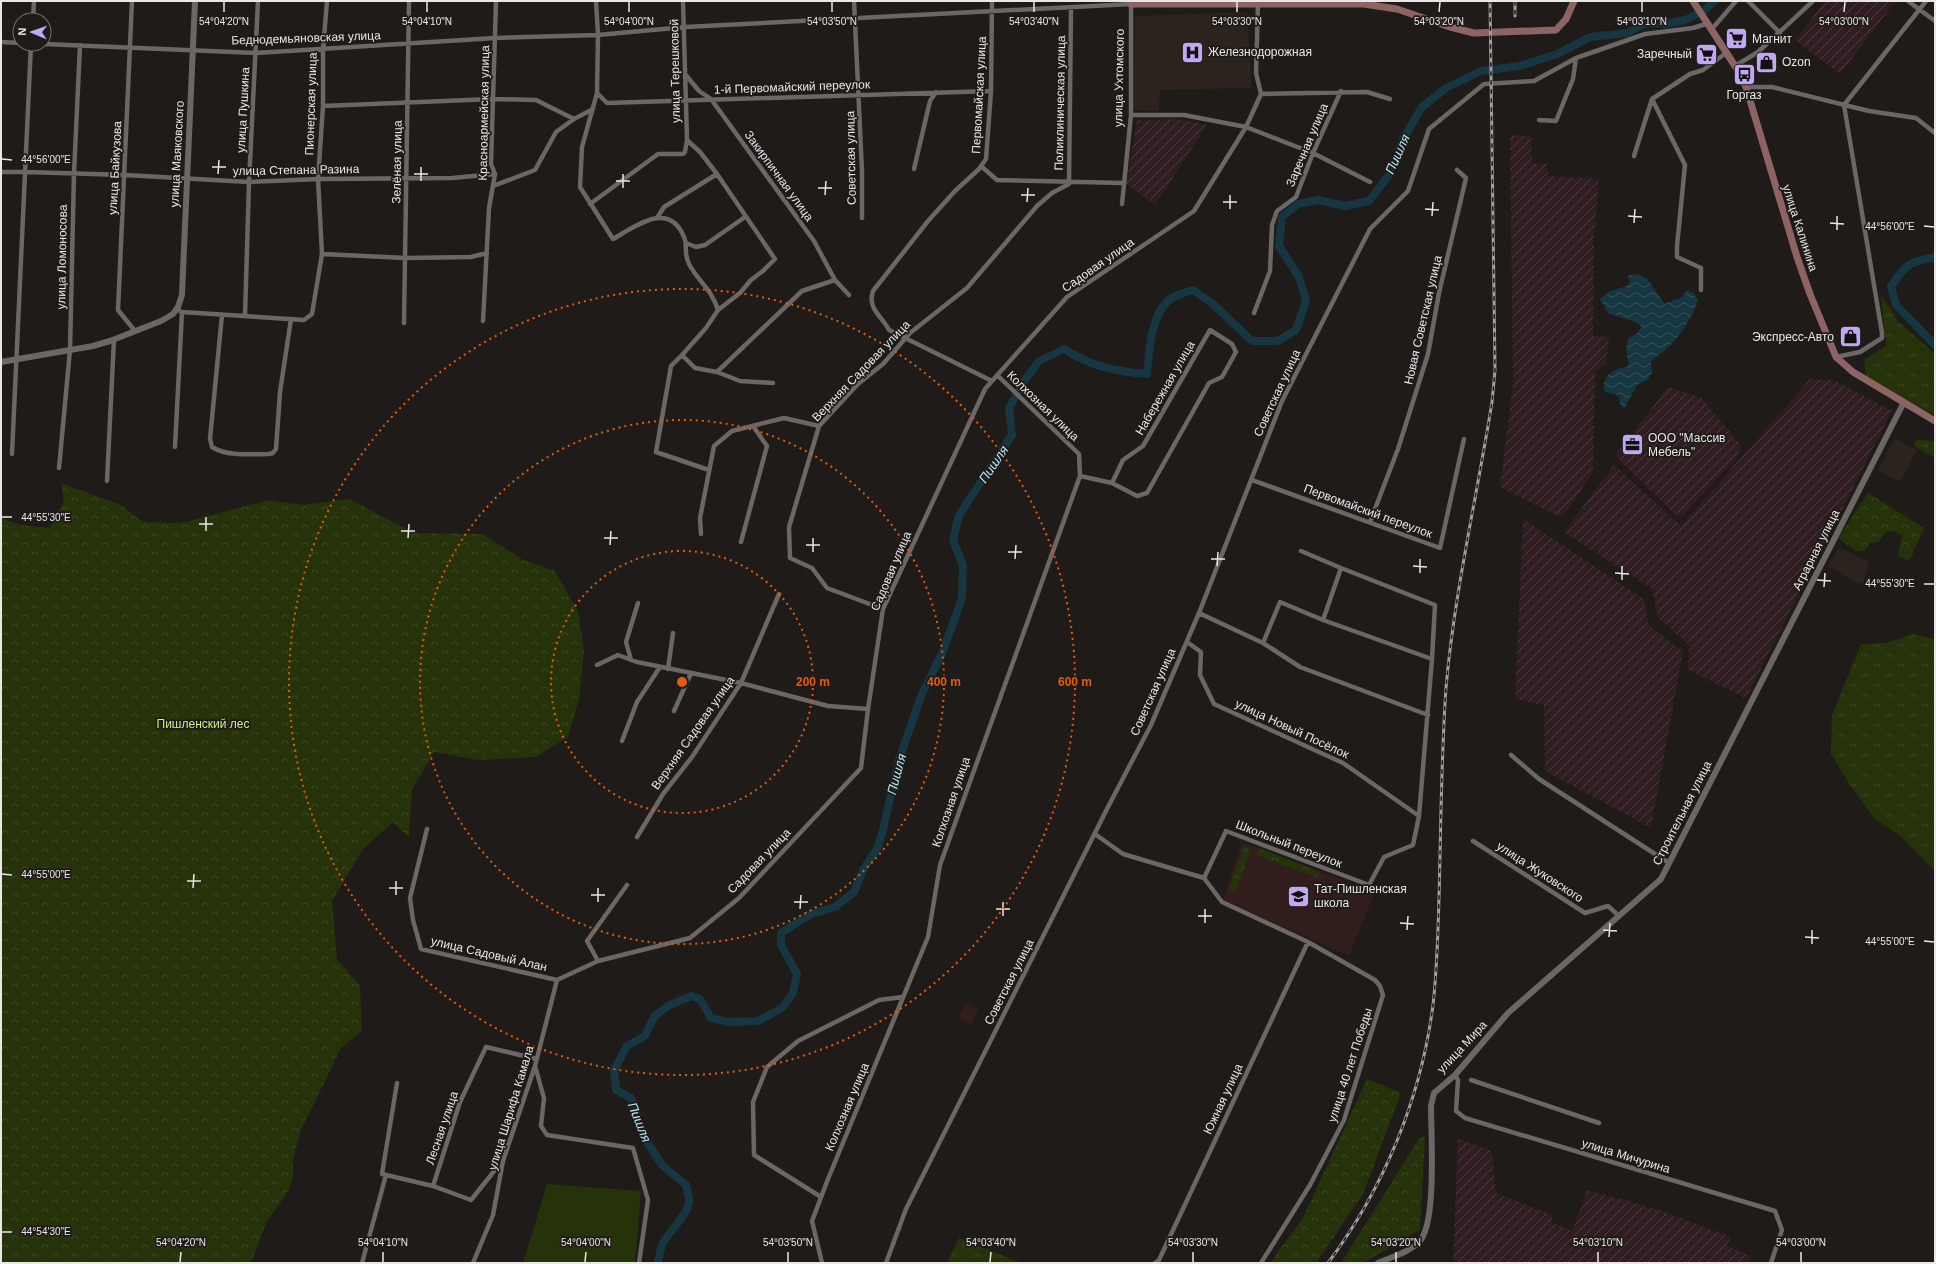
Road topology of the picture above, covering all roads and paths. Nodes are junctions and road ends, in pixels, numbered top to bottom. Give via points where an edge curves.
1 (34, 1) edge
2 (132, 1) edge
3 (195, 1) edge
4 (258, 1) edge
5 (327, 1) edge
6 (409, 1) edge
7 (496, 1) edge
8 (596, 1) edge
9 (684, 1) edge
10 (854, 1) edge
11 (992, 1) edge
12 (1574, 1) edge
13 (1736, 1) edge
14 (1748, 1) edge
15 (1813, 1) edge
16 (1908, 1) edge
17 (1926, 1) edge
18 (1266, 2) edge
19 (1693, 2) edge
20 (1131, 3) edge
21 (1258, 4) junction
22 (1071, 8) junction
23 (1919, 8) junction
24 (993, 11) junction
25 (33, 12) edge
26 (856, 19) junction
27 (1935, 21) edge
28 (1707, 24) junction
29 (685, 27) junction
30 (1780, 33) junction
31 (598, 35) junction
32 (495, 38) junction
33 (1, 42) edge
34 (12, 43) edge
35 (52, 44) edge
36 (80, 45) junction
37 (409, 45) junction
38 (131, 48) junction
39 (323, 50) junction
40 (193, 51) junction
41 (31, 52) edge
42 (256, 53) junction
43 (1726, 53) junction
44 (1576, 58) junction
45 (1735, 66) junction
46 (685, 74) junction
47 (1746, 87) junction
48 (991, 91) junction
49 (1341, 91) junction
50 (936, 92) junction
51 (597, 93) junction
52 (1261, 94) junction
53 (859, 95) junction
54 (493, 99) junction
55 (686, 99) junction
56 (711, 99) junction
57 (1390, 99) dead end
58 (1652, 99) junction
59 (408, 104) junction
60 (1844, 105) junction
61 (323, 106) junction
62 (593, 109) junction
63 (1131, 115) junction
64 (574, 119) junction
65 (1539, 120) dead end
66 (1246, 127) junction
67 (1935, 133) edge
68 (687, 140) junction
69 (1313, 153) junction
70 (1634, 156) dead end
71 (981, 166) junction
72 (914, 169) dead end
73 (1457, 170) dead end
74 (1, 172) edge
75 (26, 172) junction
76 (74, 173) junction
77 (495, 174) junction
78 (716, 174) junction
79 (125, 175) junction
80 (187, 178) junction
81 (406, 178) junction
82 (318, 179) junction
83 (1069, 181) junction
84 (249, 182) junction
85 (1370, 182) dead end
86 (1123, 183) junction
87 (493, 186) junction
88 (590, 204) junction
89 (1122, 204) dead end
90 (745, 217) junction
91 (657, 218) junction
92 (862, 218) dead end
93 (686, 243) junction
94 (486, 252) junction
95 (322, 254) junction
96 (406, 258) junction
97 (835, 280) junction
98 (1701, 290) dead end
99 (849, 295) dead end
100 (179, 309) junction
101 (718, 310) junction
102 (938, 310) joint
103 (1254, 313) dead end
104 (222, 315) junction
105 (245, 316) junction
106 (291, 319) junction
107 (483, 321) dead end
108 (404, 323) dead end
109 (135, 331) junction
110 (905, 338) junction
111 (114, 339) junction
112 (70, 350) junction
113 (682, 355) junction
114 (1836, 357) junction
115 (17, 359) junction
116 (1, 362) edge
117 (717, 372) junction
118 (997, 375) junction
119 (992, 381) junction
120 (773, 383) dead end
121 (1904, 402) junction
122 (1935, 421) edge
123 (754, 426) junction
124 (819, 426) junction
125 (1464, 439) dead end
126 (175, 446) dead end
127 (12, 454) dead end
128 (59, 468) dead end
129 (709, 470) junction
130 (1080, 476) junction
131 (1252, 480) junction
132 (107, 481) dead end
133 (1112, 483) junction
134 (1370, 522) junction
135 (701, 534) dead end
136 (741, 542) dead end
137 (1301, 551) dead end
138 (1341, 568) junction
139 (779, 594) dead end
140 (638, 603) dead end
141 (883, 609) junction
142 (1199, 613) junction
143 (1323, 620) junction
144 (673, 633) dead end
145 (1187, 642) junction
146 (1263, 643) junction
147 (1432, 659) junction
148 (631, 660) junction
149 (597, 665) dead end
150 (660, 667) junction
151 (668, 669) junction
152 (691, 673) junction
153 (741, 683) junction
154 (1748, 708) joint
155 (868, 709) junction
156 (674, 711) dead end
157 (1428, 715) junction
158 (622, 741) dead end
159 (1512, 755) dead end
160 (1419, 816) junction
161 (427, 829) dead end
162 (1095, 834) junction
163 (637, 837) dead end
164 (1473, 841) dead end
165 (1669, 863) junction
166 (1204, 878) junction
167 (627, 884) dead end
168 (1619, 916) junction
169 (1308, 942) junction
170 (598, 961) junction
171 (556, 980) junction
172 (903, 997) junction
173 (537, 1059) junction
174 (535, 1066) junction
175 (1455, 1075) junction
176 (1471, 1080) dead end
177 (397, 1084) dead end
178 (1599, 1123) dead end
179 (501, 1170) junction
180 (386, 1175) junction
181 (433, 1186) junction
182 (821, 1197) junction
183 (362, 1263) edge
184 (472, 1263) edge
185 (639, 1263) edge
186 (822, 1263) edge
187 (886, 1263) edge
188 (1155, 1263) edge
189 (1261, 1263) edge
190 (1378, 1263) edge
191 (1771, 1263) edge

1 - 25 street
2 - 38 street, улица Байкузова
3 - 40 street, улица Маяковского
4 - 42 street, улица Пушкина
5 - 39 street, Пионерская улица
6 - 37 street, Зелёная улица
7 - 32 street, Красноармейская улица
8 - 31 street
9 - 29 street, улица Терешковой
10 - 26 street, Советская улица
11 - 24 street, Первомайская улица
12 - 18 main road, Беднодемьяновская улица via 1566,19 1556,30 1507,33 1476,33 1398,9 1378,6
13 - 28 street
14 - 30 street
15 - 30 street
16 - 23 street
17 - 23 street
18 - 21 main road, Беднодемьяновская улица
19 - 28 main road, улица Калинина
20 - 21 main road, Беднодемьяновская улица
20 - 22 street, Беднодемьяновская улица
20 - 63 street, улица Ухтомского
21 - 52 street via 1256,74
22 - 24 street, Беднодемьяновская улица
22 - 83 street, Поликлиническая улица
23 - 27 street
23 - 60 street
24 - 26 street, Беднодемьяновская улица
24 - 48 street, Первомайская улица
26 - 29 street, Беднодемьяновская улица
26 - 53 street, Советская улица
28 - 43 main road, улица Калинина
28 - 44 street via 1645,34
29 - 31 street, Беднодемьяновская улица
29 - 46 street, улица Терешковой
30 - 45 street via 1758,52
31 - 32 street, Беднодемьяновская улица
31 - 51 street
32 - 37 street, Беднодемьяновская улица
32 - 54 street, Красноармейская улица
33 - 34 street
35 - 36 street, Беднодемьяновская улица
36 - 38 street, Беднодемьяновская улица
36 - 76 street, улица Ломоносова
37 - 39 street, Беднодемьяновская улица
37 - 59 street, Зелёная улица
38 - 40 street, Беднодемьяновская улица
38 - 79 street, улица Байкузова
39 - 42 street, Беднодемьяновская улица
39 - 61 street, Пионерская улица
40 - 42 street, Беднодемьяновская улица
40 - 80 street, улица Маяковского
41 - 75 street
42 - 84 street, улица Пушкина
43 - 45 main road, улица Калинина
43 - 58 street via 1703,70 1690,74
44 - 65 street via 1573,79 1556,121
44 - 131 street, Советская улица via 1534,81 1484,84 1429,129 1408,191 1370,229 1282,401
45 - 47 main road, улица Калинина
46 - 55 street, улица Терешковой
46 - 56 street, Закирпичная улица
47 - 60 street via 1772,87
47 - 114 main road, улица Калинина via 1797,257
48 - 50 street, 1-й Первомайский переулок
48 - 71 street, Первомайская улица via 986,159
49 - 52 street
49 - 57 street via 1367,92
49 - 69 street, Заречная улица
50 - 53 street, 1-й Первомайский переулок
50 - 72 street via 930,101
51 - 55 street, 1-й Первомайский переулок via 607,103
51 - 62 street
52 - 66 street, Садовая улица
53 - 56 street, 1-й Первомайский переулок
53 - 92 street, Советская улица
54 - 59 street
54 - 64 street via 536,100
54 - 77 street, Красноармейская улица via 491,164
55 - 56 street, 1-й Первомайский переулок
55 - 68 street, улица Терешковой
56 - 97 street, Закирпичная улица via 814,241
58 - 70 street
58 - 98 street via 1685,165 1677,256 1701,268
59 - 61 street
59 - 81 street, Зелёная улица
60 - 67 street via 1916,118
60 - 114 street via 1882,338 1860,352
61 - 82 street, Пионерская улица
62 - 64 street
62 - 88 street via 582,146 580,187
63 - 66 street via 1184,115
63 - 86 street, улица Ухтомского
64 - 87 street via 556,132 536,170
66 - 69 street
66 - 118 street, Садовая улица via 1194,211 1066,297
68 - 78 street via 700,152
68 - 88 street via 685,152 682,154 658,154
69 - 85 street
69 - 103 street, Заречная улица via 1296,197 1277,211 1272,225 1270,272
71 - 83 street via 997,180
71 - 110 street, Первомайская улица via 954,191 928,221 873,291 870,298 874,311 884,320 889,330
73 - 134 street, Новая Советская улица via 1466,178 1439,293 1428,354 1398,449
74 - 75 street, улица Степана Разина
75 - 76 street, улица Степана Разина
75 - 115 street
76 - 79 street, улица Степана Разина
76 - 112 street, улица Ломоносова
77 - 81 street, улица Степана Разина via 452,178
77 - 87 street, Красноармейская улица
78 - 90 street
78 - 91 street via 664,207
79 - 80 street, улица Степана Разина
79 - 109 street, улица Байкузова via 118,310
80 - 84 street, улица Степана Разина
80 - 100 street, улица Маяковского via 182,295
81 - 82 street, улица Степана Разина
81 - 96 street, Зелёная улица
82 - 84 street, улица Степана Разина
82 - 95 street, Пионерская улица
83 - 86 street
83 - 102 street, Поликлиническая улица via 1069,184 1052,193 1037,206 967,288
84 - 105 street, улица Пушкина
86 - 89 street, улица Ухтомского
87 - 94 street, Красноармейская улица
88 - 91 street via 613,239 639,224
90 - 93 street via 705,245 696,247
90 - 101 street via 775,258 740,294
91 - 93 street via 672,220
93 - 101 street via 684,249 688,263 714,298
94 - 96 street via 471,258
94 - 107 street, Красноармейская улица
95 - 96 street
95 - 106 street, Пионерская улица via 312,314 304,320
96 - 108 street, Зелёная улица
97 - 99 street, Закирпичная улица
97 - 117 street via 802,291
100 - 104 street, Пионерская улица
100 - 109 street via 162,321
100 - 126 street, улица Маяковского
101 - 113 street
102 - 110 street, Верхняя Садовая улица
104 - 105 street, Пионерская улица
104 - 106 street via 210,439 212,447 228,453 274,453
105 - 106 street, Пионерская улица
109 - 111 street
110 - 119 street
110 - 124 street, Верхняя Садовая улица via 883,364 858,384
111 - 112 street
111 - 132 street
112 - 115 street
112 - 128 street, улица Ломоносова
113 - 117 street via 695,368
113 - 129 street via 671,366 656,452
114 - 121 main road, улица Калинина via 1853,372
115 - 116 street
115 - 127 street
117 - 120 street via 740,381
118 - 119 street, Садовая улица
118 - 130 street, Колхозная улица via 1079,454
119 - 141 street, Садовая улица via 985,389
121 - 122 main road, улица Калинина
121 - 154 street, Аграрная улица
123 - 124 street via 784,418
123 - 129 street via 732,431 714,446
123 - 136 street via 767,446
124 - 141 street, Верхняя Садовая улица via 789,527 790,558 812,568 828,588
125 - 134 street, Первомайский переулок via 1440,548
129 - 135 street via 700,518
130 - 133 street
130 - 172 street, Колхозная улица via 940,865 928,937
131 - 134 street, Первомайский переулок
131 - 142 street, Советская улица
133 - 133 street, Набережная улица via 1123,460 1144,446 1210,330 1232,344 1236,352 1222,377 1209,383 1147,493 1137,496
137 - 138 street
138 - 143 street
138 - 147 street via 1435,605
139 - 153 street, Верхняя Садовая улица
140 - 148 street via 626,642
141 - 155 street, Садовая улица
142 - 145 street, Советская улица
142 - 146 street
143 - 146 street via 1280,602
143 - 147 street
144 - 151 street
145 - 160 street, улица Новый Посёлок via 1200,652 1200,675 1214,704 1343,763
145 - 162 street, Советская улица via 1151,725
146 - 157 street via 1300,667
147 - 157 street
148 - 149 street via 618,654
148 - 150 street
150 - 151 street
150 - 158 street via 637,702
151 - 152 street
152 - 153 street
152 - 156 street
153 - 155 street via 828,706
153 - 163 street, Верхняя Садовая улица via 692,757 663,794
154 - 165 street, Строительная улица
155 - 170 street, Садовая улица via 862,768 738,898 690,938
157 - 160 street
159 - 165 street via 1539,780
160 - 166 street, Школьный переулок via 1413,845 1384,857 1369,885 1226,831
161 - 171 street, улица Садовый Алан via 410,898 421,949
162 - 166 street via 1123,854
162 - 187 street, Советская улица via 906,1209
164 - 168 street, улица Жуковского via 1585,913 1608,906
165 - 168 street, Строительная улица via 1661,879
166 - 169 street, улица 40 лет Победы via 1222,902
167 - 170 street via 587,941
168 - 175 street, улица Мира via 1508,1013
169 - 188 street, Южная улица via 1159,1260
169 - 189 street, улица 40 лет Победы via 1375,980 1382,995 1344,1120 1310,1185
170 - 171 street, Садовая улица
171 - 173 street, улица Шарифа Камала
172 - 182 street, Колхозная улица
172 - 182 street via 879,1000 798,1041 767,1067 753,1102 754,1155
173 - 174 street, улица Шарифа Камала
173 - 181 street, Лесная улица via 486,1046 460,1102
174 - 179 street, улица Шарифа Камала
174 - 185 street via 544,1098 541,1126 547,1135 633,1148 648,1200
175 - 190 street, улица Мира via 1434,1093 1431,1106 1430,1207 1425,1234 1409,1250
175 - 191 street, улица Мичурина via 1458,1080 1456,1111 1465,1118 1775,1211 1782,1230
176 - 178 street
177 - 180 street via 382,1174
179 - 181 street via 495,1170 471,1200
179 - 184 street, улица Шарифа Камала via 493,1215
180 - 181 street
180 - 183 street
182 - 186 street, Колхозная улица via 812,1221

